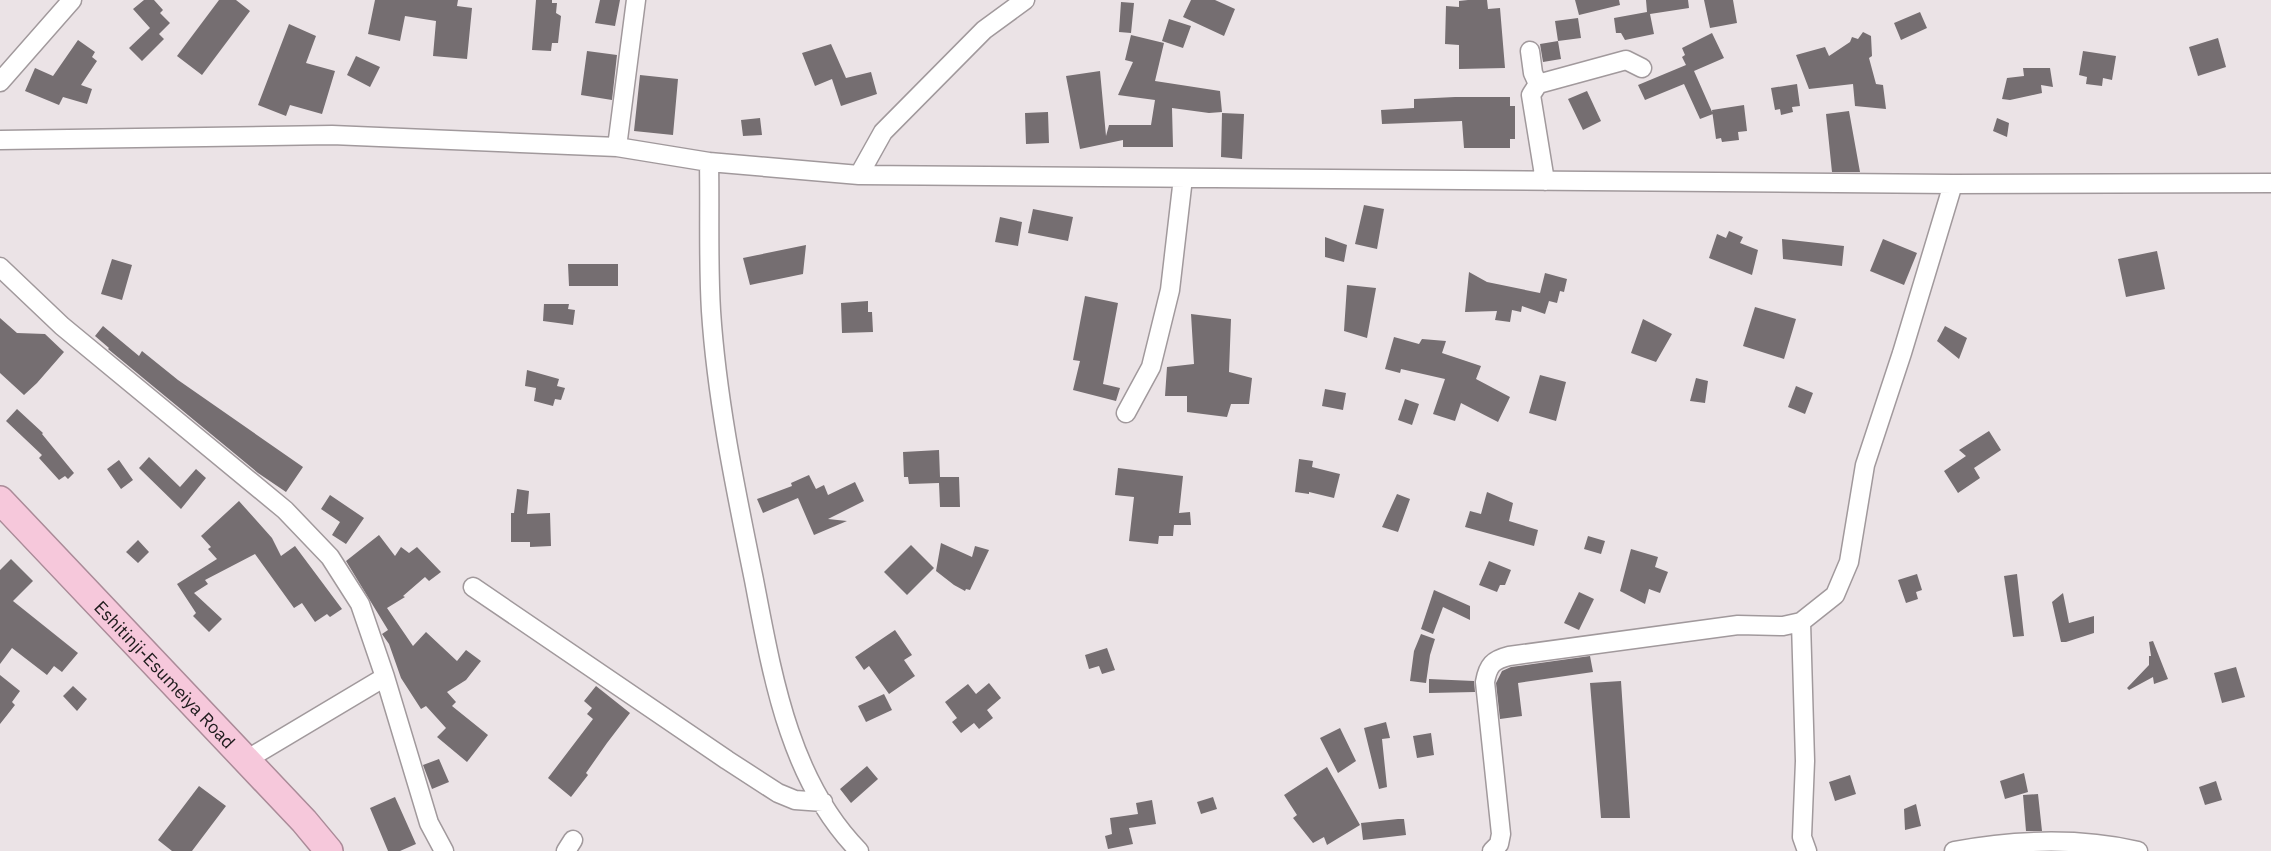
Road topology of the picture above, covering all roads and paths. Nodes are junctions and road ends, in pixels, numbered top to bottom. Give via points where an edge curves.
1 (72, 0) edge
2 (636, 0) edge
3 (1025, 0) edge
4 (1530, 51) dead end
5 (1642, 68) dead end
6 (0, 82) edge
7 (1538, 84) junction
8 (0, 140) edge
9 (617, 147) junction
10 (709, 162) junction
11 (859, 175) junction
12 (1183, 178) junction
13 (1545, 181) junction
14 (2271, 183) edge
15 (1953, 184) junction
16 (0, 267) edge
17 (1126, 413) dead end
18 (0, 500) edge
19 (473, 587) dead end
20 (1801, 622) junction
21 (385, 677) junction
22 (246, 760) junction
23 (823, 802) junction
24 (329, 851) edge
25 (444, 851) edge
26 (859, 851) edge
27 (1492, 851) edge
28 (1807, 851) edge
29 (1953, 851) edge
30 (2138, 851) edge

1 - 6 street
2 - 9 street
3 - 11 street via 984,30 883,132
4 - 7 street
5 - 7 street via 1626,60
7 - 13 street via 1532,94
8 - 9 street via 332,135
9 - 10 street
10 - 11 street
10 - 23 street via 711,311 724,429 774,681 802,765
11 - 12 street
12 - 13 street
12 - 17 street via 1170,290 1162,323 1151,367
13 - 15 street
14 - 15 street
15 - 20 street via 1865,465 1849,562 1835,595
16 - 21 street via 62,326 285,510 330,557 360,604
18 - 22 highway, Eshitinji-Esumeiya Road
19 - 23 street via 778,793 795,800
20 - 27 street via 1783,626 1738,625 1495,660 1488,667 1485,682 1501,834
20 - 28 street via 1805,761 1802,837
21 - 22 street
21 - 25 street via 429,823
22 - 24 highway, Eshitinji-Esumeiya Road
23 - 26 street via 839,831
29 - 30 street via 2043,841 2109,844

